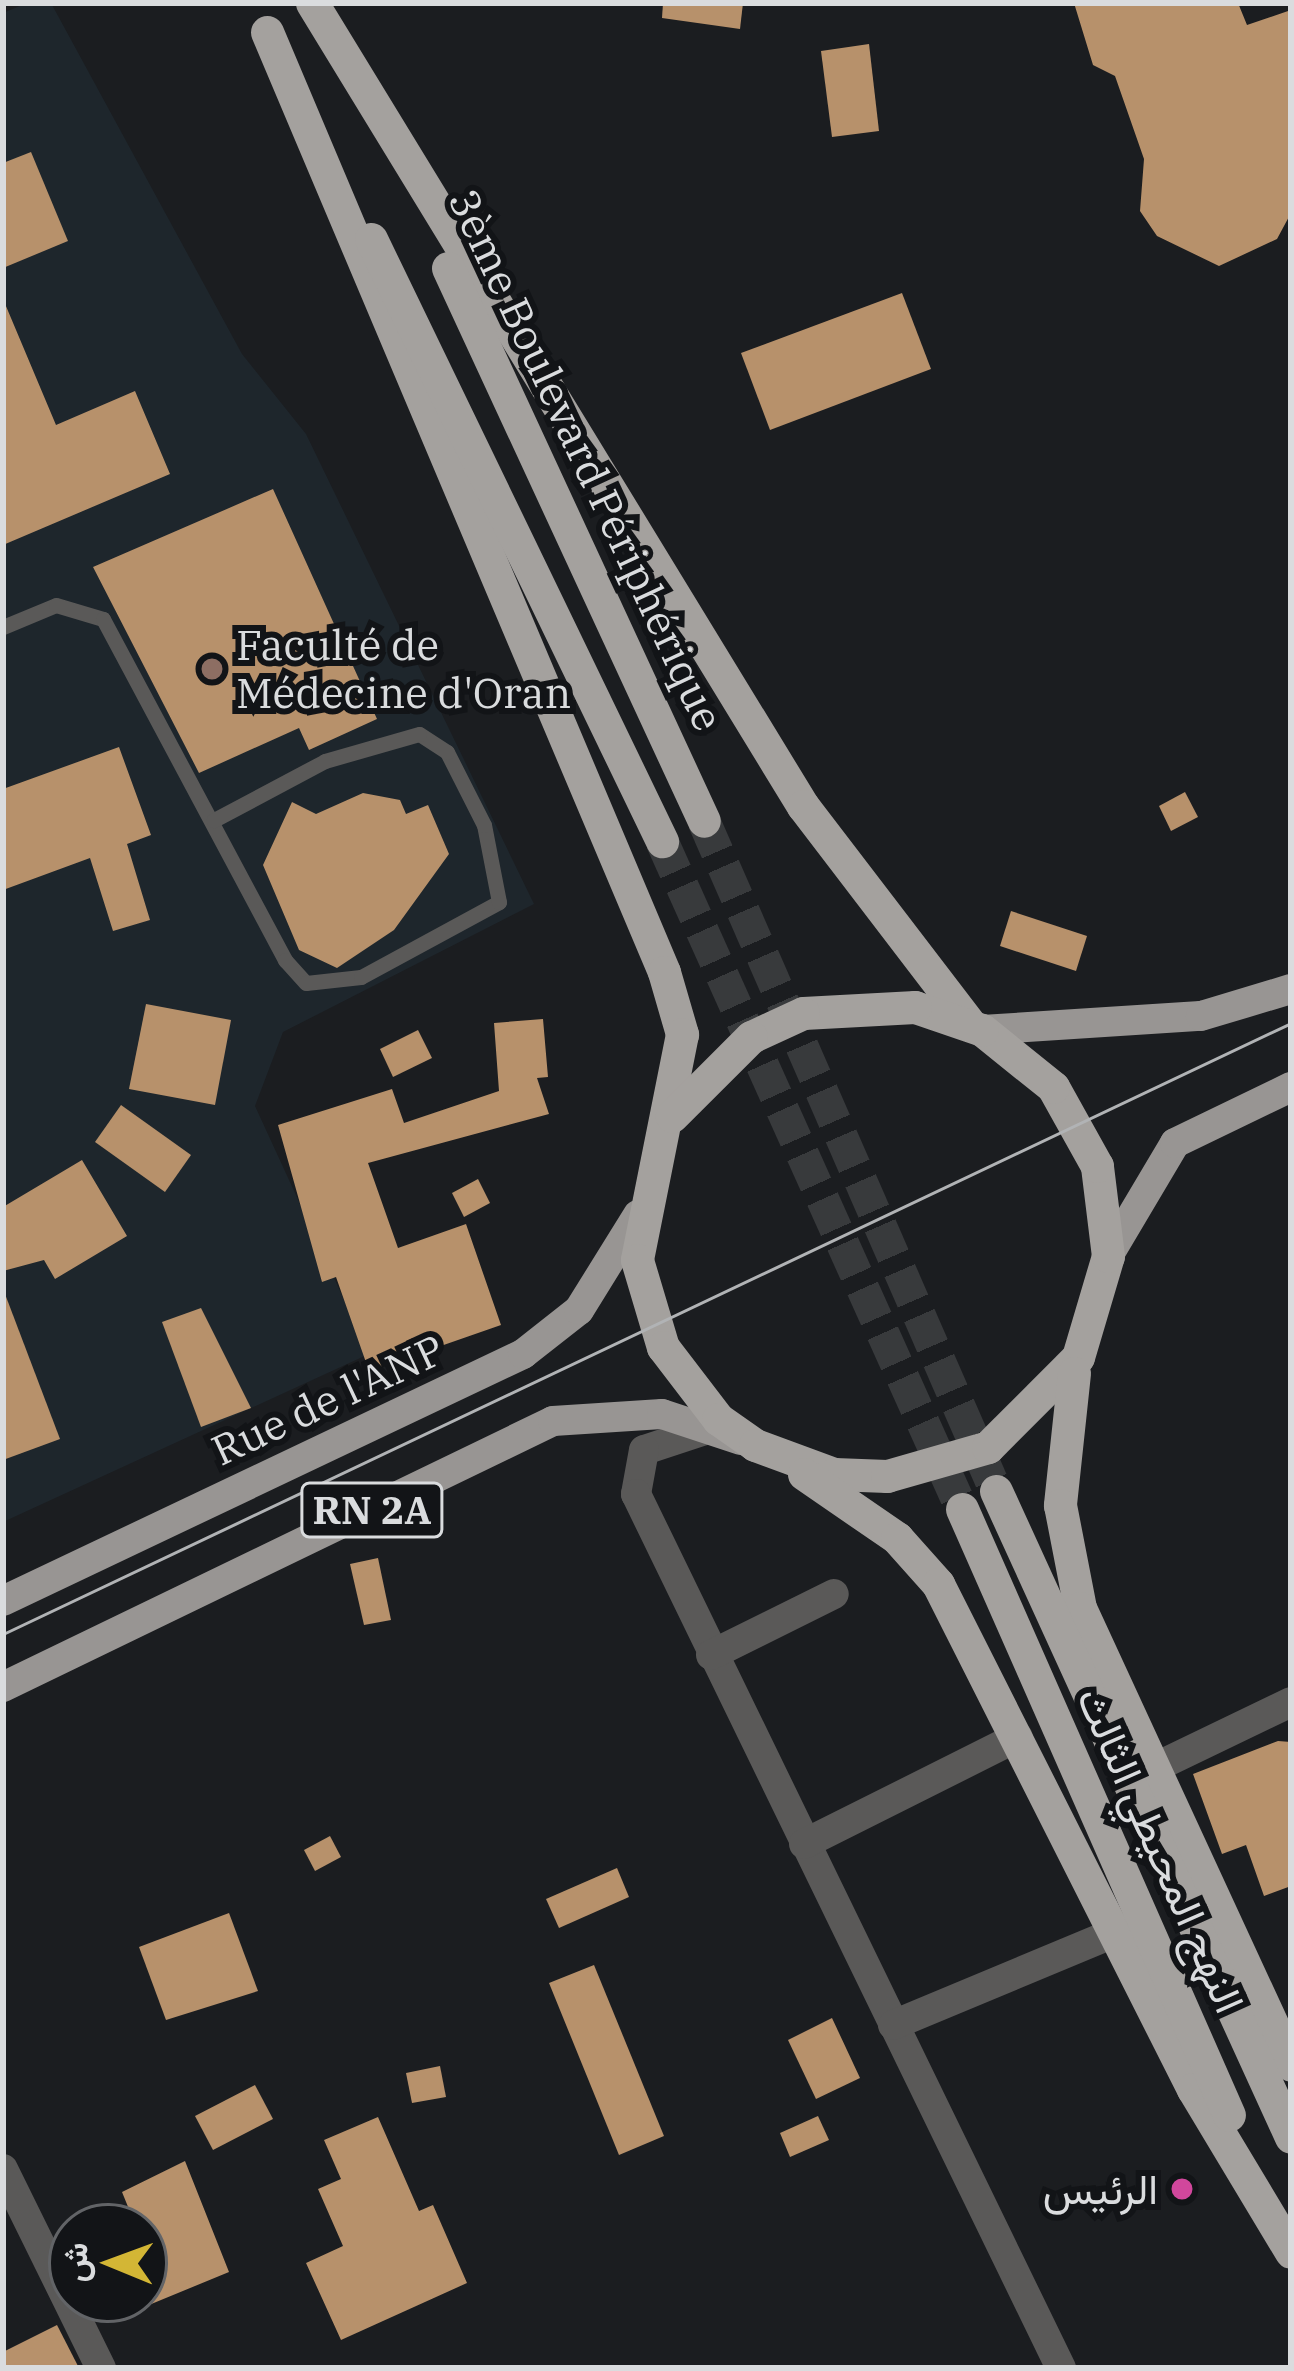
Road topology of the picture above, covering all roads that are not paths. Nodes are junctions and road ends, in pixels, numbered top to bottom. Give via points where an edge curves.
1 (312, 3) edge
2 (258, 18) edge
3 (386, 136) junction
4 (3, 628) edge
5 (214, 820) junction
6 (704, 821) tunnel mouth
7 (662, 841) tunnel mouth
8 (1291, 989) edge
9 (976, 1026) junction
10 (1291, 1087) edge
11 (672, 1116) junction
12 (638, 1215) junction
13 (1108, 1256) junction
14 (1078, 1357) junction
15 (708, 1430) junction
16 (769, 1452) junction
17 (996, 1491) tunnel mouth
18 (962, 1509) tunnel mouth
19 (834, 1594) dead end
20 (3, 1601) edge
21 (711, 1655) junction
22 (3, 1687) edge
23 (1291, 1702) edge
24 (1018, 1737) junction
25 (1154, 1768) junction
26 (804, 1844) junction
27 (1112, 1934) junction
28 (893, 2025) junction
29 (1291, 2065) edge
30 (1291, 2137) edge
31 (3, 2169) edge
32 (1284, 2239) edge
33 (101, 2368) edge
34 (1061, 2368) edge

1 - 3 highway
2 - 7 highway
2 - 11 highway via 664,973 682,1034
3 - 6 highway, 3ème Boulevard Périphérique
3 - 9 highway via 802,806
4 - 5 lane via 56,605 93,609
5 - 5 lane via 306,982 361,976 499,902 484,825 447,752 418,734 325,761
8 - 9 main road via 1160,1022
9 - 11 highway via 859,1003 803,1013 722,1060
9 - 13 highway via 1053,1087 1079,1127 1102,1188
10 - 13 main road via 1175,1143
11 - 12 highway
12 - 16 highway via 638,1260 663,1347 718,1419
12 - 20 main road, Rue de l'ANP / RN 2A via 579,1310 523,1354
13 - 14 highway, النهج المحيطي الثالث
14 - 16 highway via 1031,1415 939,1467 834,1474
14 - 25 highway, النهج المحيطي الثالث via 1060,1433 1060,1505 1080,1608
15 - 16 main road, RN 2A
15 - 21 street via 644,1450 636,1494
15 - 22 main road, RN 2A via 598,1411 553,1421
16 - 24 highway via 897,1538 938,1584
17 - 30 highway
18 - 32 highway, النهج المحيطي الثالث
19 - 21 street
21 - 26 street
23 - 25 street
24 - 26 street
24 - 27 highway
25 - 29 highway, النهج المحيطي الثالث
26 - 28 street
27 - 28 street
27 - 32 highway
28 - 34 street
31 - 33 street

